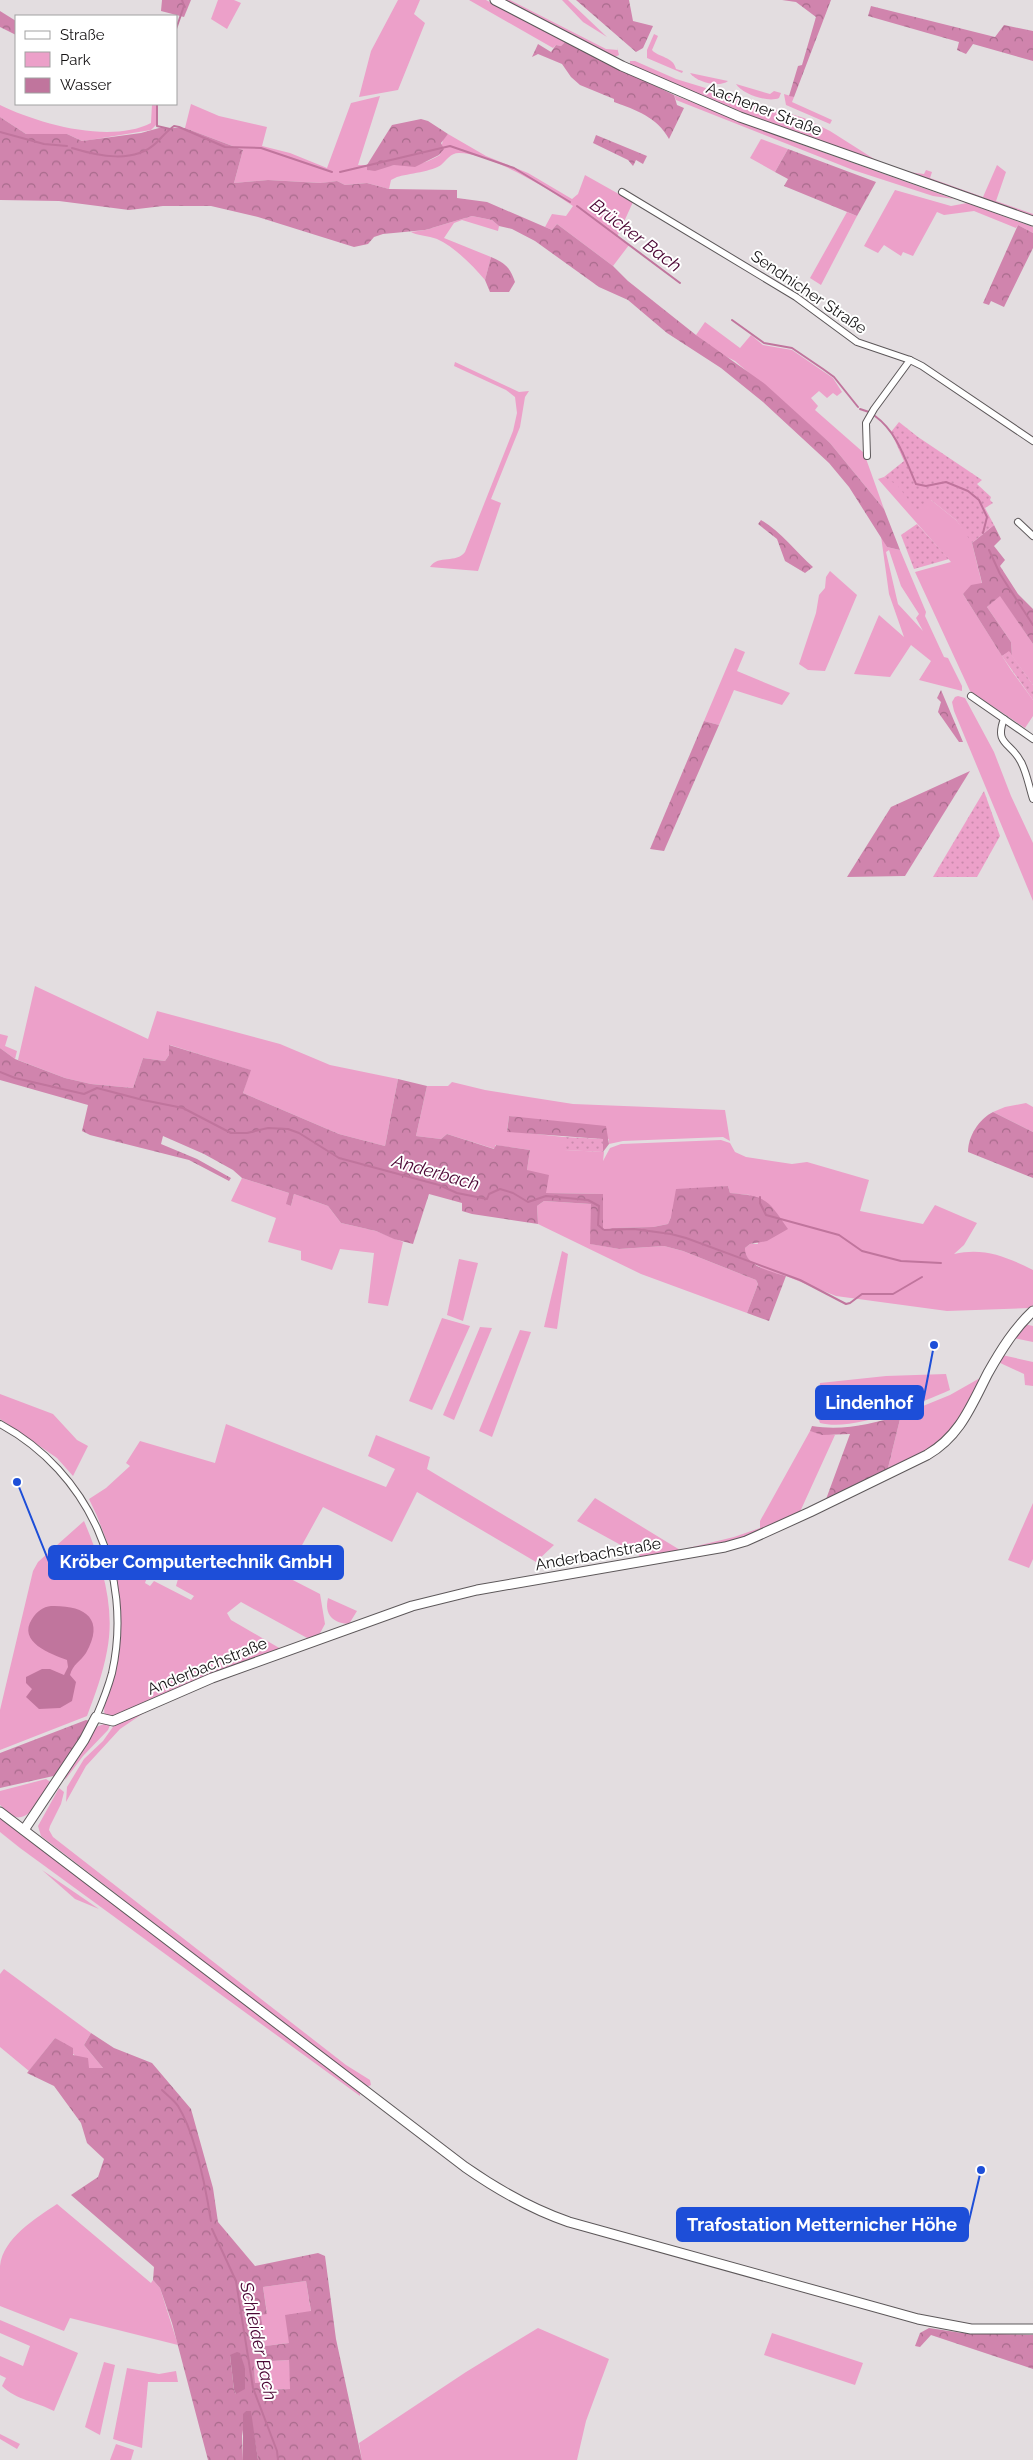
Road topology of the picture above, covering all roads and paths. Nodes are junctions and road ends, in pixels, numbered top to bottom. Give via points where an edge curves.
1 (495, 0) edge
2 (622, 192) dead end
3 (1033, 222) edge
4 (910, 360) junction
5 (1033, 441) edge
6 (867, 456) dead end
7 (1018, 522) dead end
8 (1033, 536) edge
9 (971, 696) dead end
10 (1004, 719) junction
11 (1033, 739) edge
12 (1033, 799) edge
13 (1033, 1311) edge
14 (0, 1424) edge
15 (96, 1717) junction
16 (0, 1812) edge
17 (24, 1830) junction
18 (1033, 2329) edge

1 - 3 main road, Aachener Straße via 622,66 714,106
2 - 4 street, Sendnicher Straße via 796,297 857,342
4 - 5 street, Sendnicher Straße
4 - 6 street via 866,422
7 - 8 street
9 - 10 street
10 - 11 street
10 - 12 street via 1000,737 1021,761
13 - 15 main road, Anderbachstraße via 1008,1340 962,1423 942,1446 763,1534 725,1548 477,1590 412,1606 212,1678 121,1719 113,1721
14 - 15 street via 40,1451 66,1475 85,1502 101,1535 113,1577 118,1617 112,1674
15 - 17 main road
16 - 17 main road
17 - 18 main road via 464,2167 532,2208 569,2222 918,2319 971,2329

